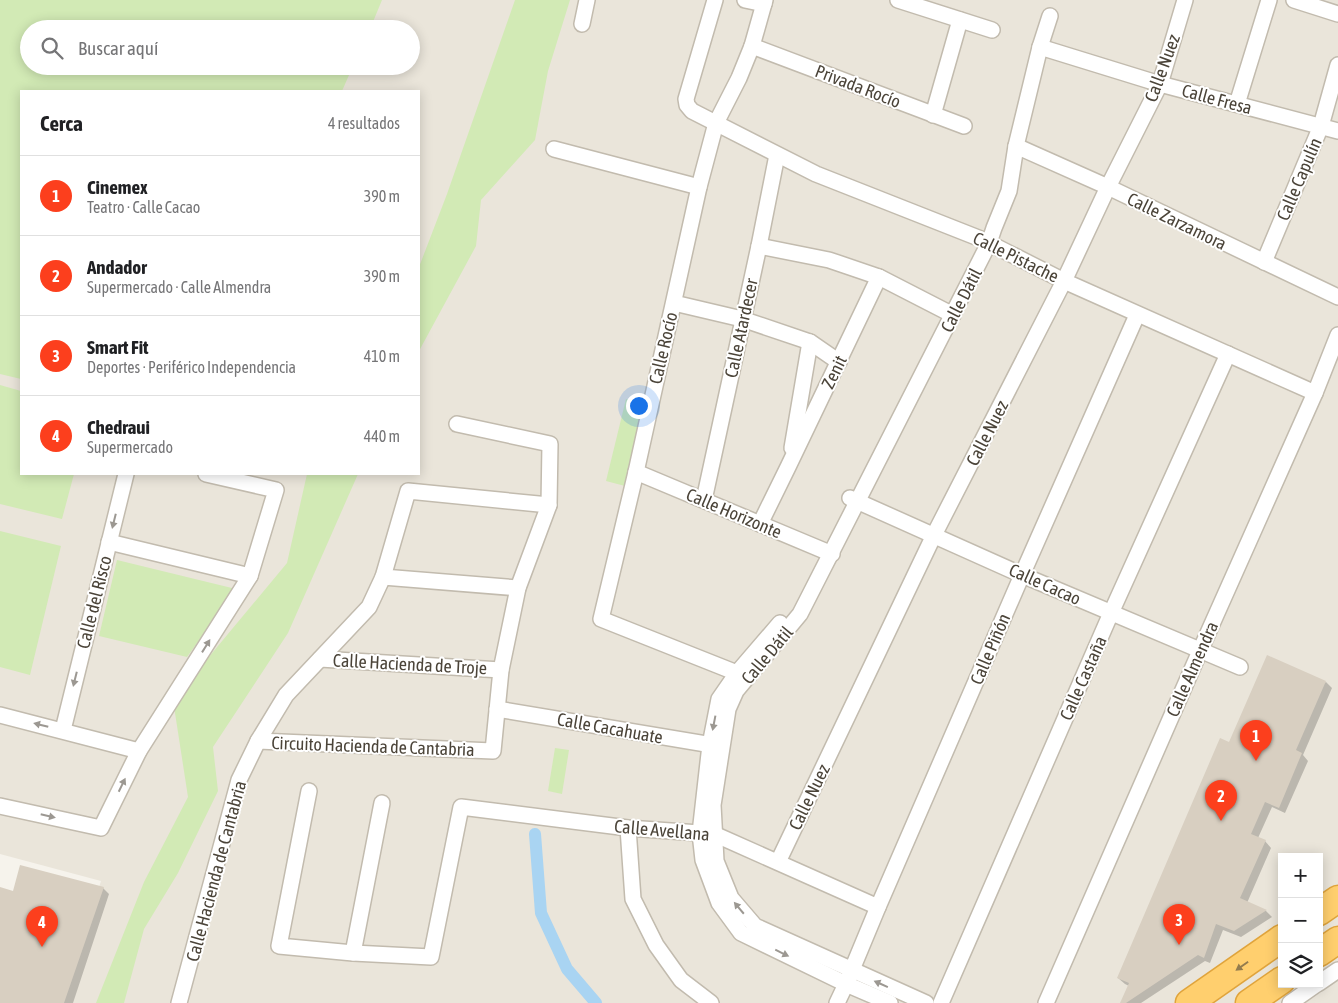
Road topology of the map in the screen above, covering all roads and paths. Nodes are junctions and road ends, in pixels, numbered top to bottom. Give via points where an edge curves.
1 (587, 0) edge
2 (714, 0) edge
3 (745, 0) edge
4 (898, 0) edge
5 (1186, 0) edge
6 (1269, 0) edge
7 (1294, 0) edge
8 (764, 2) edge
9 (1338, 14) edge
10 (1050, 16) dead end
11 (960, 20) junction
12 (582, 24) dead end
13 (992, 30) dead end
14 (752, 46) junction
15 (1040, 47) junction
16 (1338, 65) edge
17 (1160, 84) junction
18 (1237, 104) junction
19 (934, 115) junction
20 (716, 123) junction
21 (964, 126) dead end
22 (1321, 126) junction
23 (1338, 131) edge
24 (1016, 146) junction
25 (554, 149) dead end
26 (777, 155) junction
27 (699, 187) junction
28 (1108, 187) junction
29 (985, 241) junction
30 (759, 246) junction
31 (1264, 262) junction
32 (879, 277) junction
33 (1064, 281) junction
34 (1338, 297) edge
35 (674, 303) junction
36 (949, 313) junction
37 (1138, 315) junction
38 (742, 319) junction
39 (1338, 335) edge
40 (810, 342) junction
41 (1228, 354) junction
42 (839, 362) junction
43 (1315, 393) junction
44 (457, 424) dead end
45 (788, 467) junction
46 (636, 472) junction
47 (126, 475) edge
48 (210, 475) edge
49 (704, 500) junction
50 (854, 500) junction
51 (549, 505) junction
52 (760, 524) junction
53 (934, 535) junction
54 (108, 542) junction
55 (828, 552) junction
56 (1022, 575) junction
57 (250, 576) junction
58 (383, 577) junction
59 (518, 588) junction
60 (1111, 613) junction
61 (1200, 651) junction
62 (320, 659) junction
63 (1240, 667) dead end
64 (501, 670) junction
65 (738, 673) junction
66 (497, 709) junction
67 (0, 715) edge
68 (63, 730) junction
69 (258, 741) junction
70 (716, 746) junction
71 (139, 751) junction
72 (309, 791) dead end
73 (382, 803) dead end
74 (0, 806) edge
75 (628, 828) junction
76 (707, 833) junction
77 (778, 862) junction
78 (1338, 899) edge
79 (878, 908) junction
80 (1323, 909) edge
81 (1338, 940) edge
82 (1278, 941) edge
83 (1323, 950) edge
84 (353, 953) junction
85 (1338, 970) edge
86 (849, 977) junction
87 (1323, 980) edge
88 (1278, 983) edge
89 (1312, 988) edge
90 (179, 1003) edge
91 (711, 1003) edge
92 (837, 1003) edge
93 (890, 1003) edge
94 (926, 1003) edge
95 (941, 1003) edge
96 (1046, 1003) edge
97 (1189, 1003) edge
98 (1249, 1003) edge
99 (1290, 1003) edge

1 - 12 street
2 - 20 street, Calle Pistache via 686,99 692,111
3 - 8 street
4 - 11 street
5 - 17 street, Calle Nuez
6 - 18 street
7 - 9 street
8 - 14 street, Calle Rocío
10 - 15 street, Calle Dátil
11 - 13 street
11 - 19 street
14 - 19 street, Privada Rocío
14 - 20 street, Calle Rocío
15 - 17 street, Calle Fresa
15 - 24 street, Calle Dátil
16 - 22 street, Calle Capulín
17 - 18 street, Calle Fresa
17 - 28 street, Calle Nuez
18 - 22 street, Calle Fresa
19 - 21 street, Privada Rocío
20 - 26 street, Calle Pistache
20 - 27 street, Calle Rocío
22 - 23 street, Calle Fresa
22 - 31 street, Calle Capulín
24 - 28 street, Calle Zarzamora
24 - 29 street, Calle Dátil via 1009,191
25 - 27 street
26 - 29 street, Calle Pistache via 816,174
26 - 30 street, Calle Atardecer
27 - 35 street, Calle Rocío
28 - 31 street, Calle Zarzamora
28 - 33 street, Calle Nuez
29 - 33 street, Calle Pistache
29 - 36 street, Calle Dátil
30 - 32 street via 829,260
30 - 38 street, Calle Atardecer
31 - 34 street, Calle Zarzamora
32 - 36 street
32 - 42 street, Zenit
33 - 37 street, Calle Pistache
33 - 53 street, Calle Nuez
35 - 38 street
35 - 46 street, Calle Rocío
36 - 50 street, Calle Dátil
37 - 41 street, Calle Pistache
37 - 56 street, Calle Piñón
38 - 40 street
38 - 49 street, Calle Atardecer
39 - 43 street, Calle Almendra
40 - 42 street
40 - 45 street, Zenit
41 - 43 street, Calle Pistache
41 - 60 street, Calle Castaña
42 - 45 street, Zenit
43 - 61 street, Calle Almendra
44 - 51 street, Circuito Hacienda de Cantabria via 550,444
45 - 52 street, Zenit
46 - 49 street, Calle Horizonte
46 - 65 street, Calle Rocío via 601,619
47 -> 54 street, Calle del Risco
48 - 57 street via 276,490
49 - 52 street, Calle Horizonte
50 - 53 street, Calle Cacao
50 - 55 street, Calle Dátil
51 - 58 street, Circuito Hacienda de Cantabria via 408,491
51 - 59 street, Circuito Hacienda de Cantabria
52 - 55 street, Calle Horizonte
53 - 56 street, Calle Cacao
53 - 77 street, Calle Nuez
54 - 57 street
54 -> 68 street, Calle del Risco
55 - 65 street, Calle Dátil via 797,602
55 - 70 street, Calle Dátil via 800,614 736,692
56 - 60 street, Calle Cacao
56 - 79 street, Calle Piñón
71 -> 57 street
58 - 59 street
58 - 62 street, Circuito Hacienda de Cantabria via 370,607
59 - 64 street, Circuito Hacienda de Cantabria
60 - 61 street, Calle Cacao
60 - 95 street, Calle Castaña
61 - 63 street, Calle Cacao
61 - 96 street, Calle Almendra
62 - 64 street, Calle Hacienda de Troje
62 - 69 street, Circuito Hacienda de Cantabria via 286,696
64 - 66 street, Circuito Hacienda de Cantabria
65 -> 70 street, Calle Dátil via 719,699
66 - 69 street, Circuito Hacienda de Cantabria via 493,751
66 - 70 street, Calle Cacahuate
68 -> 67 street
68 - 71 street
69 - 90 street, Calle Hacienda de Cantabria via 239,780
70 - 76 street, Calle Dátil via 713,805
74 -> 71 street via 101,828
72 - 84 street via 279,946
73 - 84 street
75 - 76 street, Calle Avellana
75 - 84 street, Calle Avellana via 461,808 431,957
75 - 91 street via 633,899 656,944 681,980
76 - 77 street, Calle Avellana
76 - 86 street, Calle Dátil via 731,898 754,926
77 - 79 street, Calle Avellana
78 - 80 highway
79 - 86 street, Calle Piñón
81 - 83 highway
82 -> 97 highway
85 - 87 street
86 - 92 street, Calle Piñón
86 - 93 street, Calle Dátil
94 -> 86 street, Calle Dátil
88 - 98 highway
89 - 99 street

